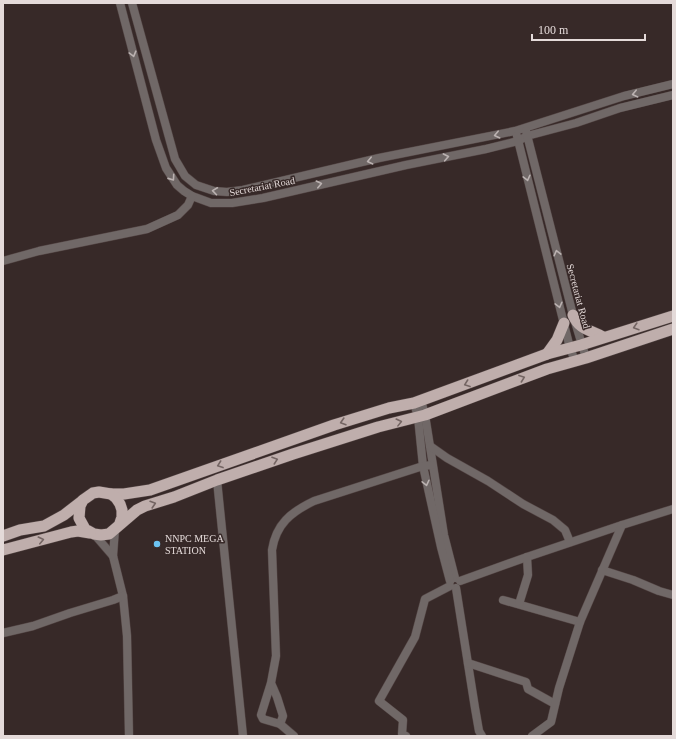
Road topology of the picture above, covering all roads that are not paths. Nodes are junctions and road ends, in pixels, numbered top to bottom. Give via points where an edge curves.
1 (120, 3) edge
2 (132, 3) edge
3 (140, 36) junction
4 (129, 39) junction
5 (673, 84) edge
6 (673, 95) edge
7 (515, 131) junction
8 (526, 132) junction
9 (518, 141) junction
10 (192, 196) junction
11 (3, 261) edge
12 (573, 315) junction
13 (673, 316) edge
14 (564, 323) junction
15 (673, 329) edge
16 (603, 337) junction
17 (581, 345) junction
18 (570, 348) junction
19 (546, 354) junction
20 (580, 360) junction
21 (418, 402) junction
22 (421, 416) junction
23 (430, 446) junction
24 (432, 465) junction
25 (422, 466) junction
26 (217, 480) junction
27 (110, 494) junction
28 (83, 500) junction
29 (673, 509) edge
30 (622, 525) junction
31 (117, 526) junction
32 (92, 533) junction
33 (3, 536) edge
34 (570, 542) junction
35 (3, 550) edge
36 (113, 556) junction
37 (527, 557) junction
38 (602, 570) junction
39 (454, 582) junction
40 (673, 595) edge
41 (123, 596) junction
42 (503, 600) dead end
43 (519, 604) junction
44 (580, 622) junction
45 (3, 633) edge
46 (468, 663) junction
47 (271, 683) junction
48 (555, 704) junction
49 (280, 724) junction
50 (129, 736) edge
51 (243, 736) edge
52 (294, 736) edge
53 (406, 736) edge
54 (485, 736) edge
55 (532, 736) edge

1 - 4 street, Secretariat Road
2 - 3 street, Secretariat Road
3 - 4 street
7 -> 3 street, Secretariat Road via 379,158 259,187 227,192 214,191 196,185 180,170
4 -> 10 street, Secretariat Road via 162,160 177,185
5 -> 8 street, Secretariat Road via 624,96
6 - 8 street, Secretariat Road via 620,108 576,123
7 - 8 street, Secretariat Road
7 - 9 street, Secretariat Road
8 - 9 street, Secretariat Road
12 -> 8 street, Secretariat Road
10 -> 9 street, Secretariat Road via 220,204 248,201
9 -> 14 street, Secretariat Road
10 - 11 street via 188,206 178,215 147,229 38,251
12 - 16 highway via 584,329
12 - 17 street, Secretariat Road
13 -> 16 highway
14 - 18 street, Secretariat Road
14 - 19 highway via 558,340
15 - 20 highway
16 - 17 highway
17 - 18 highway
17 - 20 street, Secretariat Road
18 - 19 highway
18 - 20 street, Secretariat Road
19 -> 21 highway
22 -> 20 highway via 547,369
21 - 22 street
21 -> 27 highway via 334,425 150,490
22 - 23 street
22 - 25 street
26 -> 22 highway via 378,427
23 - 24 street
23 - 34 street via 553,520 565,530
24 - 25 street
24 - 39 street
25 -> 39 street via 441,547
25 - 47 street via 314,501 298,509 282,524 272,550 276,656
31 -> 26 highway via 145,506
26 - 51 street
27 - 28 highway via 93,493
27 - 31 highway via 116,498 122,510 122,517
28 - 32 highway via 79,518 81,524
28 - 33 highway via 44,526
29 - 30 street
30 - 34 street
30 - 38 street
31 - 32 highway via 109,534
31 - 36 street
35 -> 32 highway via 71,532
32 - 36 street
34 - 37 street
36 - 41 street
37 - 39 street
37 - 43 street via 528,575
38 - 40 street
38 - 44 street
39 - 46 street
39 - 53 street via 425,599 416,637 379,701 403,720 402,734
41 - 45 street via 33,626
41 - 50 street via 127,636
42 - 43 street
43 - 44 street
44 - 48 street
46 - 48 street via 526,682 528,689
46 - 54 street via 479,731
47 - 49 street via 283,716
47 - 49 street via 261,715 263,719
48 - 55 street via 551,722
49 - 52 street

